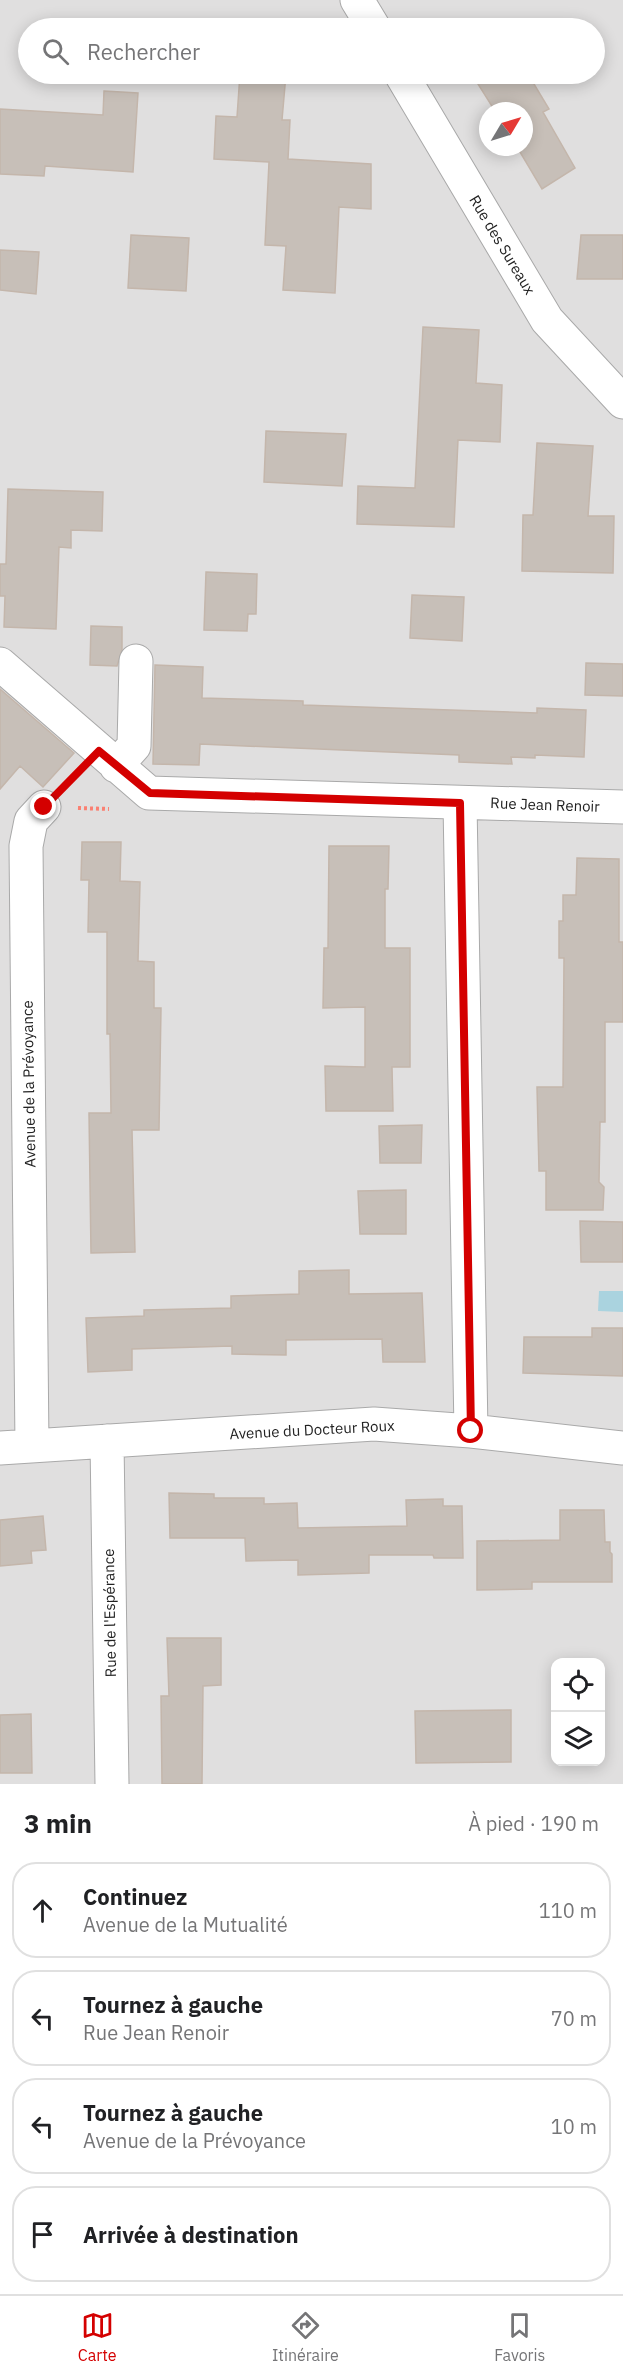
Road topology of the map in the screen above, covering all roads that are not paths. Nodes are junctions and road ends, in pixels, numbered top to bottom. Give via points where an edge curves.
1 (357, 0) edge
2 (368, 18) edge
3 (407, 84) edge
4 (623, 402) edge
5 (136, 661) dead end
6 (0, 664) edge
7 (116, 765) junction
8 (460, 803) junction
9 (44, 807) dead end
10 (623, 807) edge
11 (471, 1431) junction
12 (107, 1442) junction
13 (32, 1446) junction
14 (0, 1448) edge
15 (623, 1448) edge
16 (112, 1784) edge

1 - 2 street
3 - 4 street, Rue des Sureaux via 547,321
5 - 7 street via 134,746
6 - 7 street, Rue Jean Renoir
7 - 8 street, Rue Jean Renoir via 150,793
8 - 10 street, Rue Jean Renoir
8 - 11 street
9 - 13 street, Avenue de la Prévoyance via 31,821 26,846
11 - 12 street, Avenue du Docteur Roux via 374,1424
11 - 15 street, Avenue du Docteur Roux
12 - 13 street, Avenue du Docteur Roux
12 - 16 street, Rue de l'Espérance
13 - 14 street, Avenue du Docteur Roux

